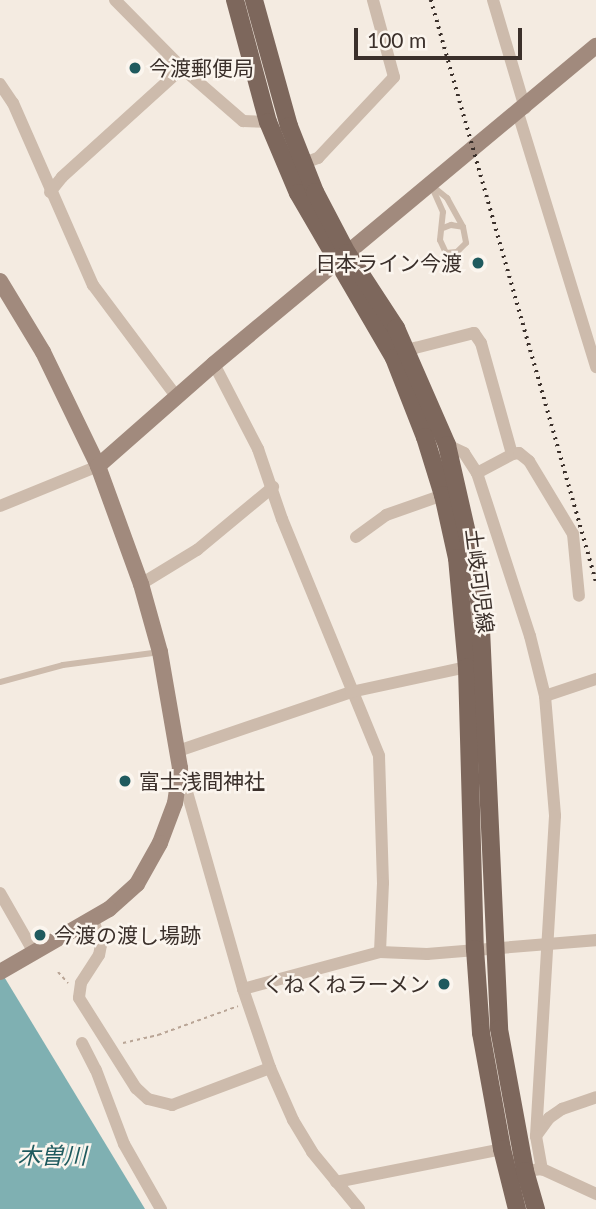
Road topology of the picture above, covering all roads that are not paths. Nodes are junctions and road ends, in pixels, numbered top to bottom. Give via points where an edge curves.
1 (115, 0) edge
2 (235, 0) edge
3 (254, 0) edge
4 (373, 0) edge
5 (493, 0) edge
6 (596, 46) edge
7 (182, 68) junction
8 (0, 84) edge
9 (522, 110) junction
10 (268, 122) junction
11 (304, 163) junction
12 (432, 185) junction
13 (50, 192) junction
14 (443, 228) junction
15 (463, 228) junction
16 (341, 257) junction
17 (0, 281) edge
18 (408, 353) junction
19 (214, 364) junction
20 (596, 367) edge
21 (176, 396) junction
22 (447, 445) junction
23 (512, 454) junction
24 (98, 466) junction
25 (477, 473) junction
26 (273, 487) junction
27 (443, 495) junction
28 (0, 506) edge
29 (356, 537) dead end
30 (141, 584) junction
31 (579, 596) dead end
32 (160, 652) junction
33 (467, 667) junction
34 (596, 680) edge
35 (0, 682) edge
36 (351, 692) junction
37 (545, 696) junction
38 (178, 751) junction
39 (180, 768) junction
40 (0, 893) edge
41 (93, 919) junction
42 (596, 940) edge
43 (547, 943) junction
44 (484, 948) junction
45 (380, 952) junction
46 (27, 958) junction
47 (0, 972) edge
48 (243, 989) junction
49 (82, 1043) dead end
50 (270, 1068) junction
51 (596, 1097) edge
52 (536, 1136) junction
53 (502, 1149) junction
54 (533, 1170) junction
55 (335, 1182) junction
56 (596, 1194) edge
57 (161, 1209) edge
58 (359, 1209) edge
59 (517, 1209) edge
60 (536, 1209) edge

1 - 7 street
2 - 10 main road, 土岐可児線
3 - 11 main road, 土岐可児線
4 - 11 street via 394,76 318,158
5 - 9 street
6 - 9 street
7 - 10 street via 243,121
7 - 13 street
8 - 13 street via 13,103
9 - 12 street
9 - 20 street
10 - 16 main road, 土岐可児線 via 298,193
11 - 16 main road, 土岐可児線
12 - 14 lane via 443,212
12 - 15 lane via 447,198
12 - 16 street
13 - 21 street via 93,285
14 - 15 lane
14 - 15 lane via 440,240 446,253 457,253 466,243
16 - 18 main road, 土岐可児線 via 372,287
16 - 19 street
16 - 27 main road, 土岐可児線 via 394,358
17 - 24 street via 43,352
18 - 22 main road, 土岐可児線
18 - 23 street via 474,332
19 - 21 street
19 - 26 street
21 - 24 street
22 - 25 street via 464,453
22 - 44 main road, 土岐可児線 via 480,607 486,710
23 - 25 street
23 - 31 street via 519,453 528,461 573,534
24 - 28 street
24 - 30 street
25 - 37 street
26 - 30 street via 197,550
26 - 36 street
27 - 29 street via 386,515
27 - 33 main road, 土岐可児線 via 457,558
30 - 32 street
32 - 35 lane via 63,665
32 - 38 street
33 - 36 street
33 - 44 main road, 土岐可児線
34 - 37 street
36 - 38 street
36 - 45 street via 379,756
37 - 43 street via 555,816
38 - 39 street
39 - 41 street via 175,803 137,884
39 - 48 street
40 - 46 street
41 - 46 street
41 - 50 street via 101,945 81,983 79,998 136,1088 148,1099 172,1105
42 - 43 street
43 - 44 street
43 - 52 street
44 - 45 street via 427,954
44 - 53 main road, 土岐可児線 via 481,1033
44 - 54 main road, 土岐可児線
45 - 48 street
46 - 47 street
48 - 50 street
49 - 57 street via 124,1144
50 - 55 street via 293,1120
51 - 52 street via 562,1109
52 - 54 street
53 - 55 street
53 - 59 main road, 土岐可児線
54 - 56 street
54 - 60 main road, 土岐可児線
55 - 58 street

